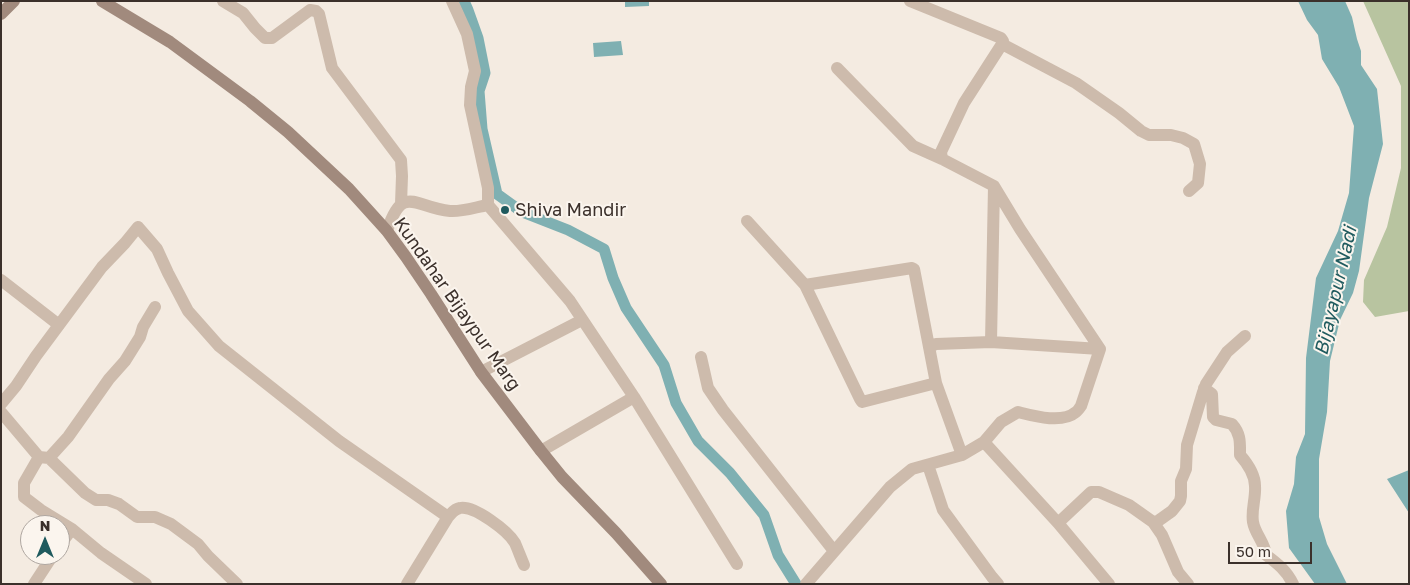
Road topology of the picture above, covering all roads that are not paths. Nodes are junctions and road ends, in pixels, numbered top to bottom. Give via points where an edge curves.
1 (14, 1) edge
2 (102, 1) edge
3 (223, 1) edge
4 (452, 1) edge
5 (910, 1) edge
6 (1, 14) edge
7 (1002, 44) junction
8 (837, 68) dead end
9 (942, 159) junction
10 (994, 186) junction
11 (1190, 191) dead end
12 (401, 204) junction
13 (488, 205) junction
14 (747, 221) dead end
15 (387, 231) junction
16 (1, 280) edge
17 (805, 285) junction
18 (155, 306) dead end
19 (582, 320) junction
20 (59, 325) junction
21 (1245, 336) dead end
22 (991, 342) junction
23 (929, 347) junction
24 (1100, 349) junction
25 (700, 357) dead end
26 (480, 372) junction
27 (936, 383) junction
28 (1204, 388) junction
29 (634, 397) junction
30 (1, 404) edge
31 (1, 412) edge
32 (984, 442) junction
33 (541, 451) junction
34 (962, 455) junction
35 (44, 457) junction
36 (928, 465) junction
37 (448, 517) junction
38 (1152, 522) junction
39 (1058, 524) junction
40 (72, 529) junction
41 (70, 532) edge
42 (834, 551) junction
43 (737, 564) dead end
44 (46, 565) edge
45 (524, 565) dead end
46 (34, 584) edge
47 (146, 584) edge
48 (237, 584) edge
49 (407, 584) edge
50 (661, 584) edge
51 (806, 584) edge
52 (998, 584) edge
53 (1110, 584) edge
54 (1188, 584) edge
55 (1293, 584) edge

1 - 6 main road
2 - 15 main road, Kundahar Bijaypur Marg via 170,42 288,132
3 - 12 street via 243,13 265,38 272,38 310,10 319,14 332,68 401,160
4 - 13 street via 467,34 475,71 470,106 488,188
5 - 7 street via 1001,38
7 - 9 street via 964,103 941,152
7 - 11 street via 1076,83 1141,131 1149,135 1171,135 1194,144 1200,164 1198,183
8 - 9 street via 913,146
9 - 10 street
10 - 22 street
10 - 24 street
12 - 13 street via 411,200 448,211
12 - 15 street via 392,214
13 - 19 street via 570,301
14 - 17 street
15 - 26 main road, Kundahar Bijaypur Marg
16 - 20 street
17 - 23 street via 914,269
17 - 27 street via 862,402
18 - 35 street via 125,361 109,378 68,437
19 - 26 street
19 - 29 street
20 - 30 street
20 - 37 street via 102,267 138,227 157,248 188,311 219,346 339,441
21 - 28 street via 1227,352
22 - 23 street
22 - 24 street
23 - 27 street
24 - 32 street via 1077,412 1062,418 1018,412 1001,422
25 - 42 street via 708,388 723,410
26 - 33 main road, Kundahar Bijaypur Marg
27 - 34 street
28 - 38 street via 1188,440 1180,501 1172,511
28 - 55 street via 1212,394 1214,418 1232,424 1239,435 1240,455 1248,465 1256,486 1252,521 1255,531 1266,555 1290,576
29 - 33 street
29 - 43 street
31 - 35 street
32 - 34 street
32 - 39 street
33 - 50 main road, Kundahar Bijaypur Marg
34 - 36 street
35 - 40 street via 24,483 24,497
35 - 48 street via 96,500 119,504 137,517 155,517 171,524 198,544
36 - 42 street via 912,469 890,487
36 - 52 street via 943,510
37 - 45 street via 462,507 492,521 514,542
37 - 49 street
38 - 39 street via 1129,505 1099,492 1091,492
38 - 54 street via 1162,535 1178,572
39 - 53 street
40 - 41 street
40 - 47 street
42 - 51 street
44 - 46 street

